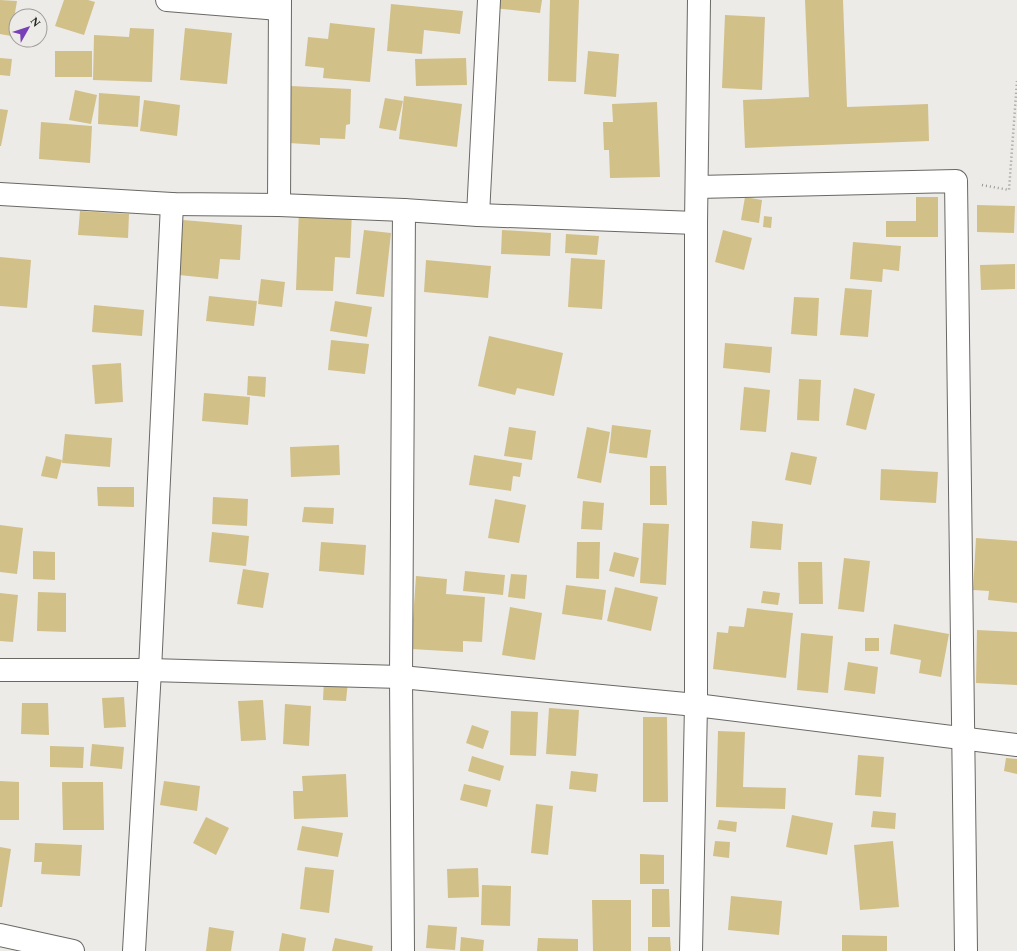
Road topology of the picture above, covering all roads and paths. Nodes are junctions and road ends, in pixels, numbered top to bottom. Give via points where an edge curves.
1 (167, 0) edge
2 (489, 0) edge
3 (698, 0) edge
4 (279, 5) edge
5 (1017, 81) edge
6 (956, 181) junction
7 (697, 187) junction
8 (0, 194) edge
9 (172, 204) junction
10 (279, 205) junction
11 (404, 210) junction
12 (478, 215) junction
13 (696, 223) junction
14 (0, 670) edge
15 (150, 670) junction
16 (401, 677) junction
17 (696, 705) junction
18 (963, 739) junction
19 (1017, 745) edge
20 (0, 935) edge
21 (74, 951) edge
22 (134, 951) edge
23 (403, 951) edge
24 (691, 951) edge
25 (966, 951) edge

1 - 4 street
2 - 12 street
3 - 7 street
4 - 10 street
5 - 6 path via 1009,190
6 - 7 street
6 - 18 street
7 - 13 street
8 - 9 street
9 - 10 street
9 - 15 street
10 - 11 street
11 - 12 street
11 - 16 street
12 - 13 street
13 - 17 street
14 - 15 street
15 - 16 street
15 - 22 street
16 - 17 street
16 - 23 street
17 - 18 street
17 - 24 street
18 - 19 street
18 - 25 street
20 - 21 street

